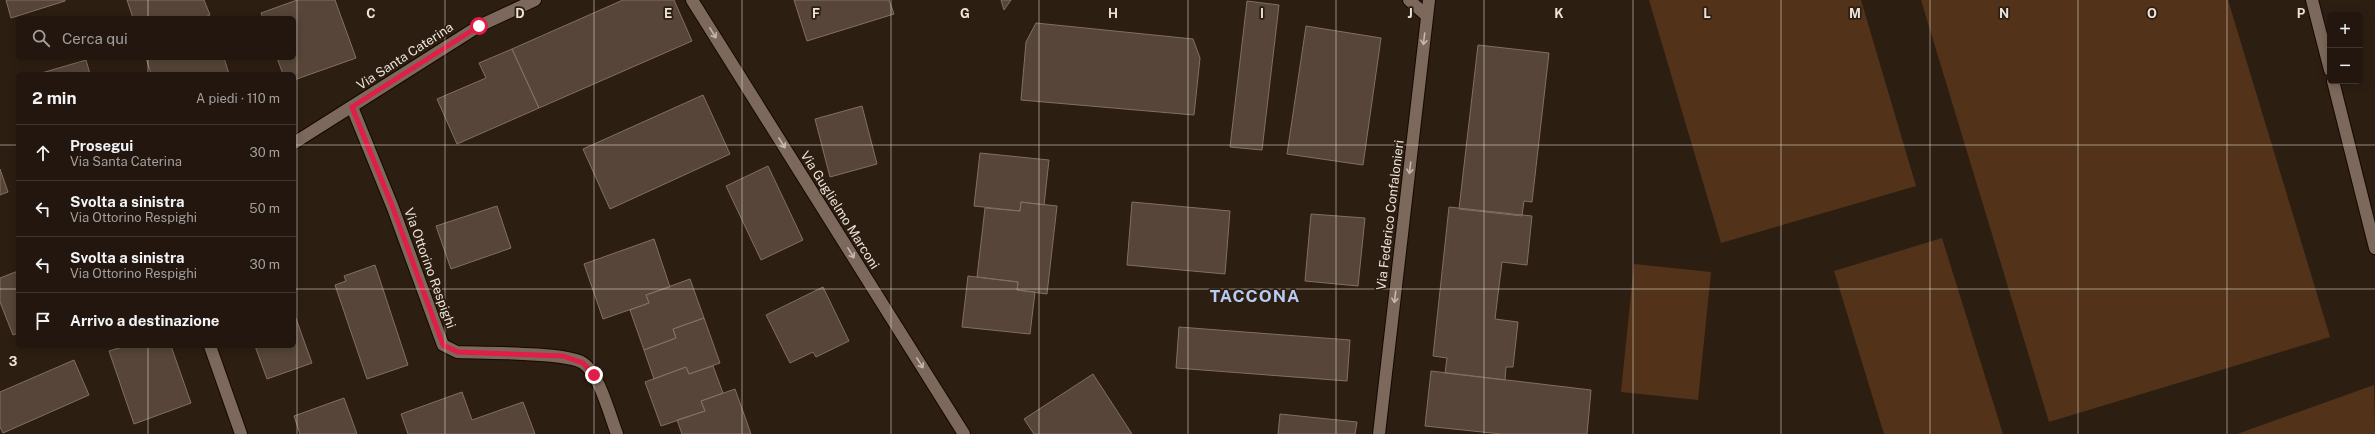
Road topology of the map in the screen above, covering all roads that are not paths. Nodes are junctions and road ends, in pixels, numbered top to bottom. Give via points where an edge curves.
1 (535, 0) edge
2 (692, 0) edge
3 (1409, 0) edge
4 (1429, 0) edge
5 (2312, 0) edge
6 (1427, 16) junction
7 (2327, 58) edge
8 (2334, 84) edge
9 (352, 107) junction
10 (296, 142) edge
11 (2375, 248) edge
12 (211, 348) edge
13 (241, 434) edge
14 (617, 434) edge
15 (964, 434) edge
16 (1379, 434) edge

1 - 9 street, Via Santa Caterina via 479,26
2 -> 15 street, Via Guglielmo Marconi
3 - 6 street
4 - 6 street, Via Federico Confalonieri
5 - 7 street
6 -> 16 street, Via Federico Confalonieri
8 - 11 street
9 - 10 street, Via Santa Caterina
9 - 14 street, Via Ottorino Respighi via 393,208 443,345 458,352 563,356 583,363 594,375
12 - 13 street

